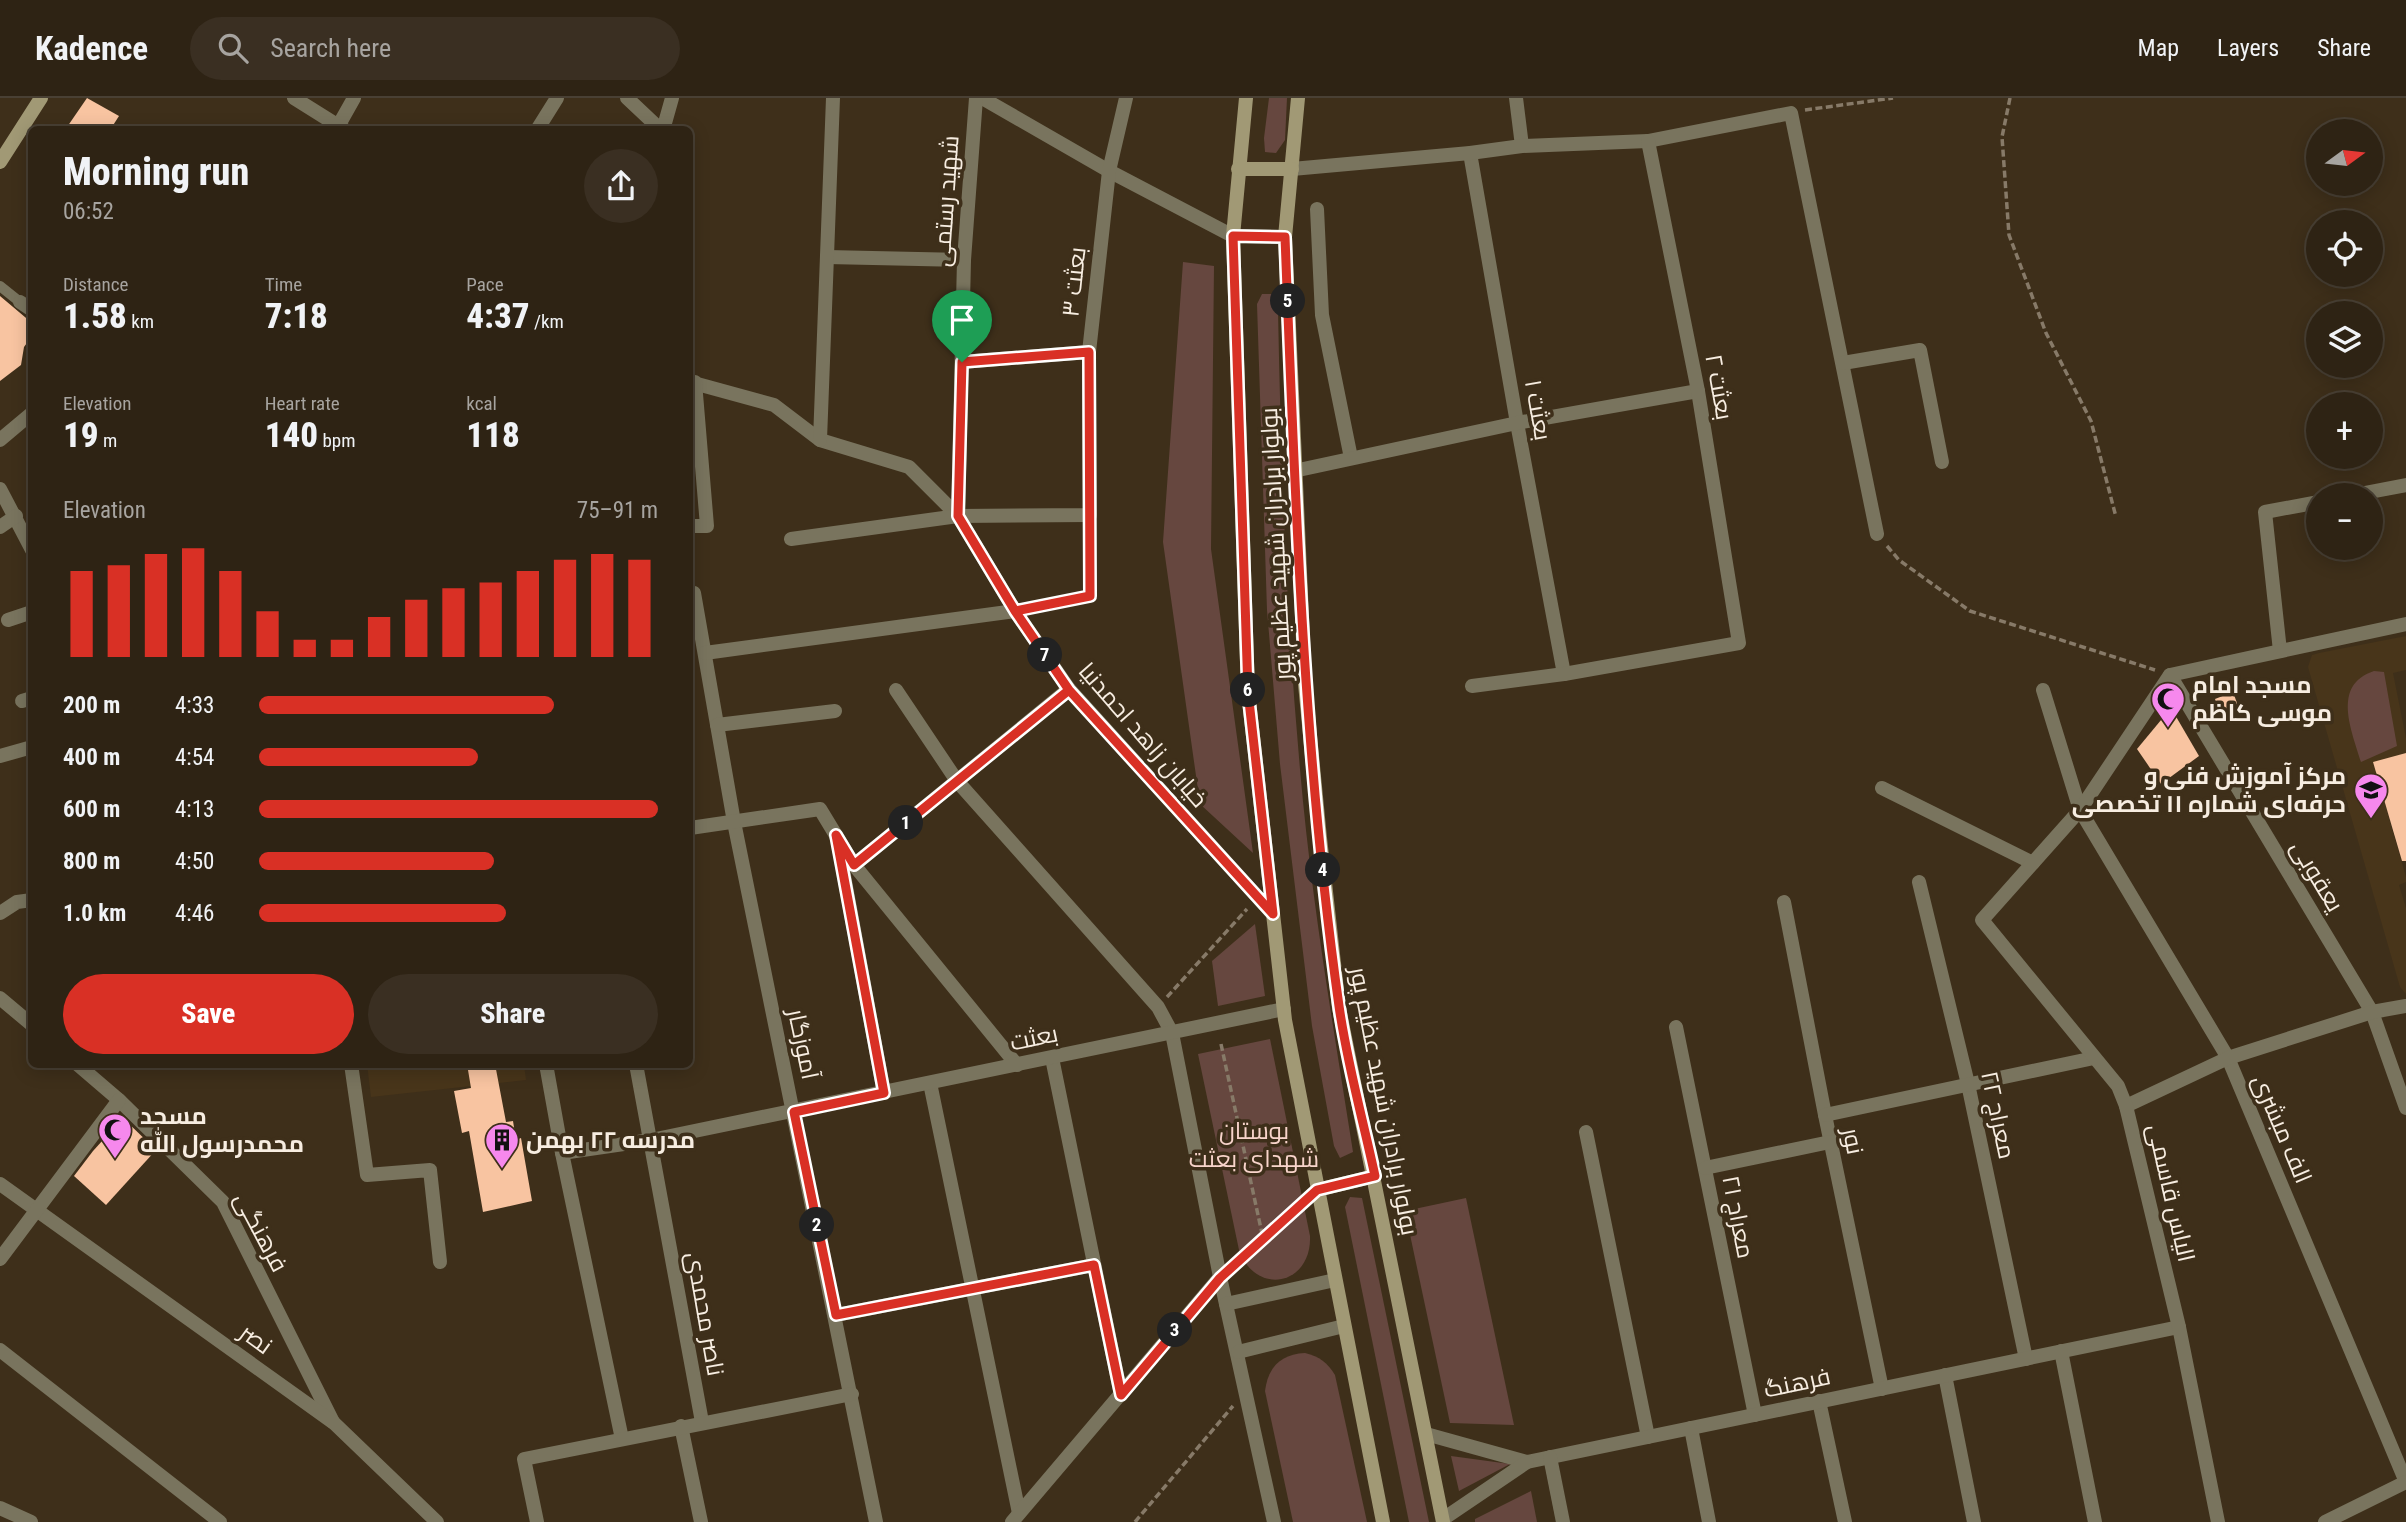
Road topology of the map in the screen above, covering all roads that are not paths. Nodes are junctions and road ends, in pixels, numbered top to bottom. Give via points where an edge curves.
1 (41, 98) edge
2 (294, 98) edge
3 (354, 98) edge
4 (557, 98) edge
5 (627, 98) edge
6 (672, 98) edge
7 (833, 98) edge
8 (976, 98) edge
9 (982, 98) edge
10 (1126, 98) edge
11 (1245, 98) edge
12 (1298, 98) edge
13 (1516, 98) edge
14 (337, 126) edge
15 (341, 126) edge
16 (540, 126) edge
17 (658, 126) edge
18 (663, 126) edge
19 (1648, 141) junction
20 (1522, 146) junction
21 (1470, 153) junction
22 (0, 163) edge
23 (1238, 169) junction
24 (1292, 169) junction
25 (1109, 171) junction
26 (1317, 209) dead end
27 (1233, 236) junction
28 (1285, 237) junction
29 (827, 257) junction
30 (964, 260) junction
31 (0, 286) edge
32 (26, 306) edge
33 (1089, 352) junction
34 (962, 362) junction
35 (1843, 363) junction
36 (693, 382) edge
37 (693, 391) edge
38 (1698, 391) junction
39 (28, 416) edge
40 (1517, 423) junction
41 (0, 440) edge
42 (820, 440) junction
43 (1351, 458) junction
44 (1942, 462) dead end
45 (1294, 471) junction
46 (2406, 485) edge
47 (0, 489) edge
48 (2383, 489) edge
49 (2306, 504) edge
50 (16, 516) junction
51 (958, 516) junction
52 (693, 526) edge
53 (0, 527) edge
54 (1877, 534) road end
55 (791, 539) dead end
56 (28, 542) edge
57 (694, 593) dead end
58 (1015, 611) junction
59 (28, 613) edge
60 (8, 620) dead end
61 (2406, 624) edge
62 (695, 627) edge
63 (2280, 651) junction
64 (705, 653) junction
65 (1564, 674) junction
66 (2170, 675) junction
67 (1472, 686) dead end
68 (896, 690) dead end
69 (1069, 690) junction
70 (2043, 690) dead end
71 (835, 710) dead end
72 (717, 724) junction
73 (28, 748) edge
74 (0, 756) edge
75 (957, 781) junction
76 (1882, 788) dead end
77 (2080, 810) junction
78 (734, 822) junction
79 (693, 828) edge
80 (836, 835) junction
81 (2033, 863) junction
82 (854, 865) junction
83 (1919, 882) dead end
84 (28, 901) edge
85 (1784, 902) dead end
86 (0, 913) edge
87 (1273, 914) junction
88 (0, 998) edge
89 (2406, 1006) edge
90 (1284, 1009) junction
91 (2372, 1012) junction
92 (28, 1022) edge
93 (1676, 1027) dead end
94 (1172, 1033) junction
95 (1052, 1058) junction
96 (2094, 1058) junction
97 (2228, 1058) junction
98 (1017, 1065) junction
99 (82, 1068) edge
100 (352, 1068) edge
101 (547, 1068) edge
102 (637, 1068) edge
103 (930, 1083) junction
104 (1968, 1084) junction
105 (884, 1093) junction
106 (119, 1100) junction
107 (2126, 1106) junction
108 (2406, 1108) edge
109 (794, 1112) junction
110 (1825, 1115) junction
111 (1586, 1132) dead end
112 (650, 1140) junction
113 (1830, 1142) junction
114 (562, 1153) junction
115 (1705, 1168) junction
116 (1375, 1176) junction
117 (0, 1184) edge
118 (1317, 1190) junction
119 (36, 1209) junction
120 (0, 1258) edge
121 (440, 1262) dead end
122 (1094, 1265) junction
123 (1220, 1278) junction
124 (1335, 1280) junction
125 (974, 1288) junction
126 (1226, 1304) junction
127 (836, 1315) junction
128 (1344, 1326) junction
129 (2179, 1327) junction
130 (0, 1350) edge
131 (2061, 1351) junction
132 (1238, 1352) junction
133 (2026, 1359) junction
134 (1945, 1376) junction
135 (1882, 1389) junction
136 (852, 1394) junction
137 (1121, 1395) junction
138 (1819, 1401) junction
139 (1755, 1415) junction
140 (702, 1422) junction
141 (334, 1423) junction
142 (681, 1426) junction
143 (1691, 1428) junction
144 (1426, 1434) junction
145 (1648, 1437) junction
146 (622, 1439) junction
147 (1550, 1457) junction
148 (1527, 1462) junction
149 (2406, 1482) edge
150 (0, 1508) edge
151 (1272, 1516) edge
152 (1015, 1518) edge
153 (1443, 1520) edge
154 (31, 1522) edge
155 (220, 1522) edge
156 (437, 1522) edge
157 (537, 1522) edge
158 (701, 1522) edge
159 (877, 1522) edge
160 (1261, 1522) edge
161 (1383, 1522) edge
162 (1563, 1522) edge
163 (1709, 1522) edge
164 (1845, 1522) edge
165 (1974, 1522) edge
166 (2095, 1522) edge
167 (2218, 1522) edge
168 (2325, 1522) edge

1 - 22 main road
2 - 14 street
3 - 15 street
4 - 16 street
5 - 17 street
6 - 18 street
7 - 29 street
8 - 30 street, شهید رستمی
9 - 25 street
10 - 25 street, بعثت ۳
11 - 23 main road, بولوار برادران شهید عظیم‌ پور
12 - 24 main road, بولوار برادران شهید عظیم‌ پور
13 - 20 street
19 - 20 street
19 - 35 street via 1791,113
19 - 38 street, بعثت ۲
20 - 21 street
21 - 24 street
21 - 40 street, بعثت ۱
23 - 24 main road
23 - 27 main road, بولوار برادران شهید عظیم‌ پور
24 - 28 main road, بولوار برادران شهید عظیم‌ پور
25 - 27 street
25 - 33 street, بعثت ۳
26 - 43 street via 1322,315
27 - 28 street
27 - 87 main road, بولوار برادران شهید عظیم‌ پور via 1248,692
28 - 45 main road, بولوار برادران شهید عظیم‌ پور
29 - 30 street
29 - 42 street
30 - 34 street, شهید رستمی
31 - 32 lane
33 - 34 street
33 - 51 street, بعثت ۳ via 1090,515
34 - 51 street, شهید رستمی
35 - 44 street via 1920,350
35 - 54 street
36 - 42 street, خیابان زاهد احمدنیا via 774,405
37 - 52 street via 708,526
38 - 40 street
38 - 65 street, بعثت ۲ via 1739,643
39 - 41 street
40 - 43 street
40 - 65 street, بعثت ۱
42 - 51 street, خیابان زاهد احمدنیا via 909,467
43 - 45 street
45 - 116 main road, بولوار برادران شهید عظیم‌ پور via 1305,684 1330,930 1339,1008
46 - 48 street
47 - 50 street
49 - 63 street via 2265,512
50 - 53 street
50 - 56 street
51 - 55 street
51 - 58 street, خیابان زاهد احمدنیا
57 - 62 street, آموزگار
58 - 64 street
58 - 69 street, خیابان زاهد احمدنیا
59 - 60 street
61 - 63 street
62 - 64 street, آموزگار
63 - 66 street
64 - 72 street, آموزگار
65 - 67 street
66 - 77 street
66 - 91 street, یعقوبی
68 - 75 street
69 - 75 street
69 - 87 street, خیابان زاهد احمدنیا
70 - 77 street, الف مبشری
71 - 72 street
72 - 78 street, آموزگار
73 - 74 street
75 - 82 street
75 - 94 street via 1158,1007
76 - 81 street
77 - 81 street
77 - 97 street, الف مبشری
78 - 79 street
78 - 80 street via 820,809
78 - 109 street, آموزگار
80 - 82 street
80 - 105 street
81 - 96 street, الیاس قاسمی via 1982,920
82 - 98 street
83 - 104 street, معراج ۲۲
84 - 86 street
85 - 110 street, نور
87 - 90 main road, بولوار برادران شهید عظیم‌ پور
88 - 92 street
89 - 91 street
90 - 94 street, بعثت
90 - 118 main road, بولوار برادران شهید عظیم‌ پور
91 - 97 street
91 - 108 street, یعقوبی
93 - 115 street, معراج ۲۱
94 - 95 street, بعثت
94 - 123 street
95 - 98 street, بعثت
95 - 122 street
96 - 104 street
96 - 107 street, الیاس قاسمی via 2118,1086
97 - 107 street
97 - 149 street, الف مبشری
98 - 103 street, بعثت
99 - 106 street, فرهنگی
100 - 121 street via 367,1175 429,1170
101 - 114 street
102 - 112 street, ناصر محمدی
103 - 105 street, بعثت
103 - 125 street
104 - 110 street
104 - 133 street, معراج ۲۲
105 - 109 street, بعثت
106 - 119 street
106 - 141 street, فرهنگی via 223,1202
107 - 129 street, الیاس قاسمی
109 - 112 street, بعثت
109 - 127 street, آموزگار
110 - 113 street, نور
111 - 145 street
112 - 114 street, بعثت
112 - 140 street, ناصر محمدی
113 - 115 street
113 - 135 street, نور
114 - 146 street
115 - 139 street, معراج ۲۱
116 - 118 main road
116 - 144 main road, بولوار برادران شهید عظیم‌ پور
117 - 119 street, نصر
118 - 124 main road, بولوار برادران شهید عظیم‌ پور
119 - 120 street
119 - 141 street, نصر
122 - 125 street
122 - 137 street
123 - 126 street
123 - 137 street
124 - 126 street
124 - 128 main road, بولوار برادران شهید عظیم‌ پور
125 - 127 street
125 - 152 street
126 - 132 street
127 - 136 street, آموزگار
128 - 132 street
128 - 161 main road, بولوار برادران شهید عظیم‌ پور
129 - 131 street, فرهنگ
129 - 167 street, الیاس قاسمی
130 - 155 street
131 - 133 street, فرهنگ
131 - 166 street
132 - 151 street
133 - 134 street, فرهنگ
134 - 135 street, فرهنگ
134 - 165 street
135 - 138 street, فرهنگ
136 - 140 street
136 - 159 street, آموزگار
137 - 152 street
138 - 139 street, فرهنگ
138 - 164 street
139 - 143 street, فرهنگ
140 - 142 street
141 - 156 street, نصر
142 - 146 street
142 - 158 street
143 - 145 street, فرهنگ
143 - 163 street
144 - 148 street, فرهنگ
144 - 153 main road, بولوار برادران شهید عظیم‌ پور
145 - 147 street, فرهنگ
146 - 157 street via 524,1459
147 - 148 street, فرهنگ
147 - 162 street
148 - 153 street
149 - 168 street
150 - 154 street
151 - 160 street

